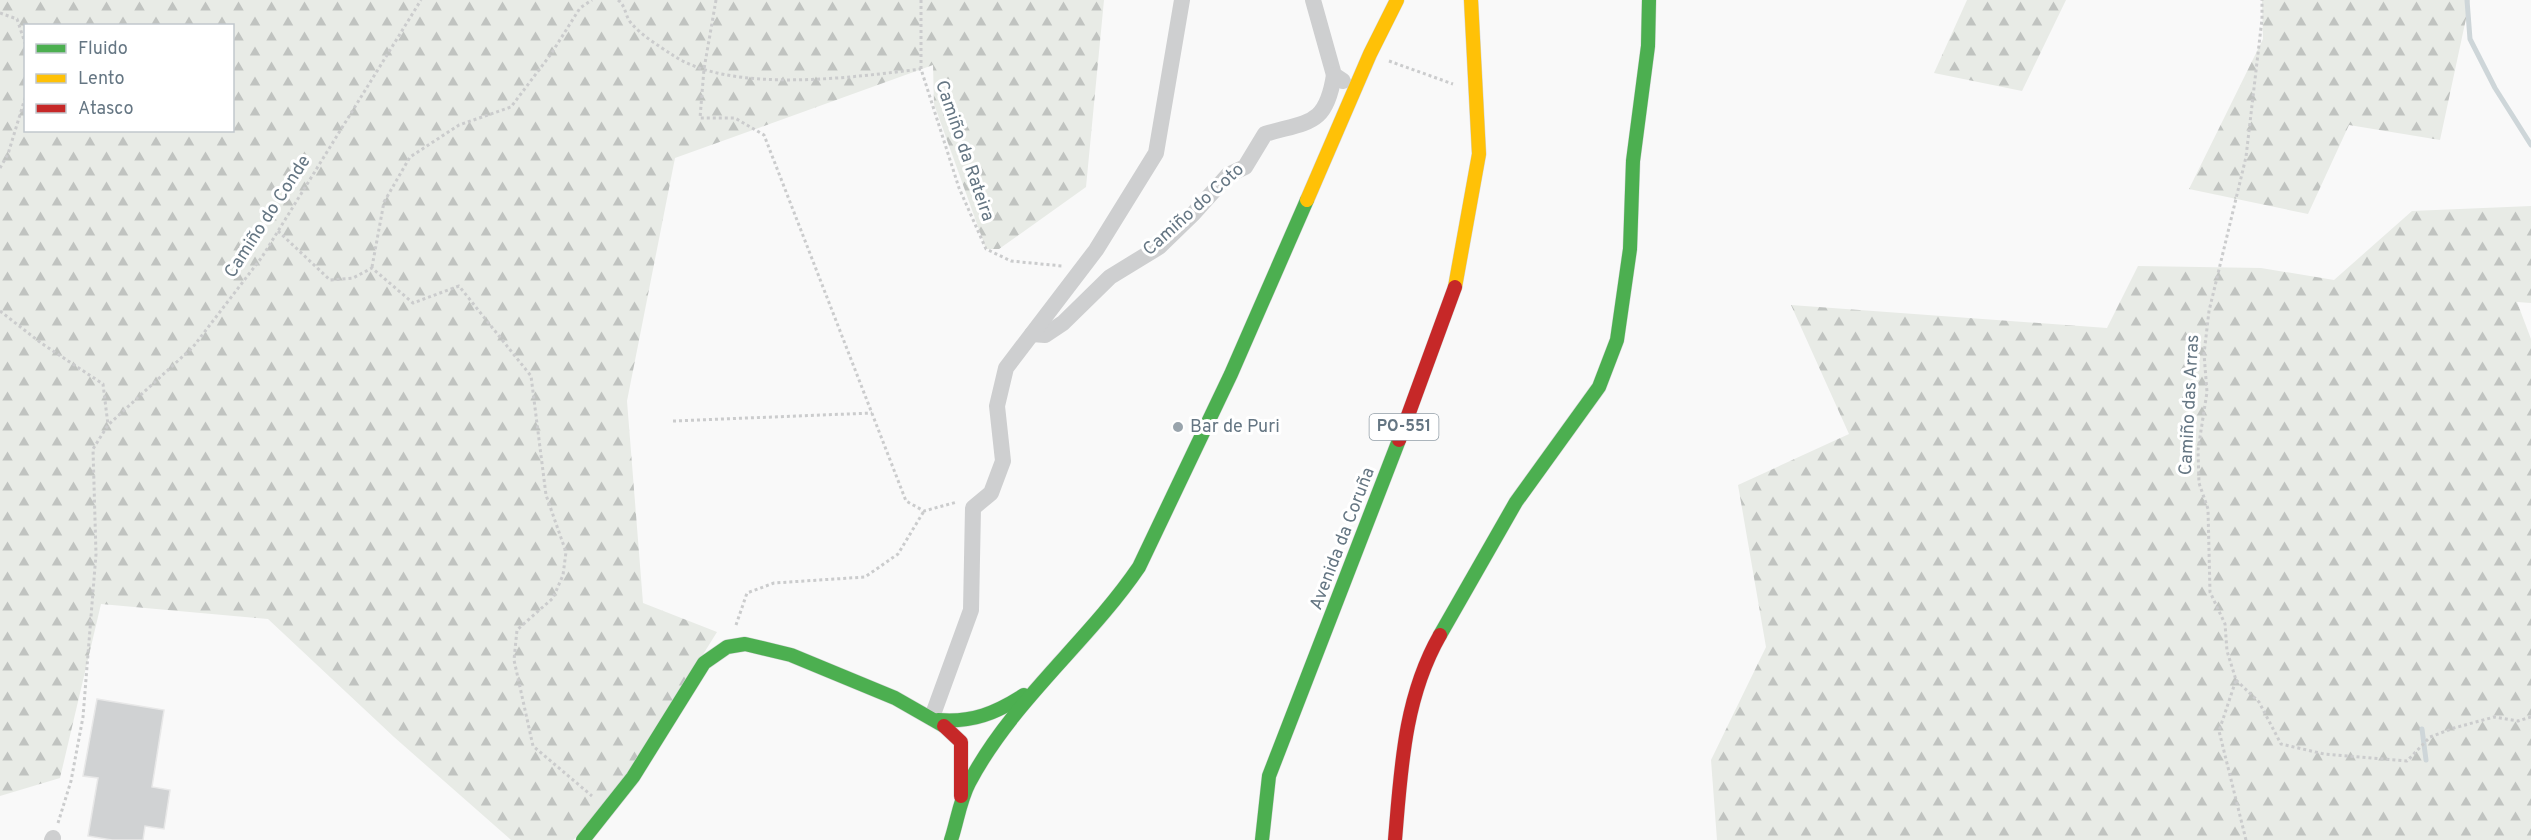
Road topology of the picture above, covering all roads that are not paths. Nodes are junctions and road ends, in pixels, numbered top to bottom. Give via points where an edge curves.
1 (1182, 0) edge
2 (1313, 0) edge
3 (1397, 0) edge
4 (1471, 0) edge
5 (1649, 0) edge
6 (1334, 75) junction
7 (1355, 89) junction
8 (1032, 334) junction
9 (1044, 682) junction
10 (935, 719) junction
11 (973, 722) junction
12 (1003, 731) junction
13 (961, 742) junction
14 (982, 762) junction
15 (961, 801) junction
16 (583, 840) edge
17 (951, 840) edge
18 (1262, 840) edge
19 (1395, 840) edge

1 - 8 street via 1156,153 1096,250
2 - 6 street
3 - 7 street
4 - 18 street, Avenida da Coruña / PO-551 via 1479,154 1459,277 1365,534 1269,776
5 - 19 street via 1648,46 1633,161 1630,249 1617,340 1599,387 1516,502 1426,660 1405,731
6 - 7 street
6 - 8 street, Camiño do Coto via 1330,100 1315,119 1265,134 1245,167 1228,175 1159,246 1110,277 1063,323 1045,335
7 - 9 street via 1232,374 1139,567 1120,595
8 - 10 street via 1006,368 997,406 1003,461 991,493 973,508 971,610
9 - 11 street
9 - 12 street
10 - 11 street
10 - 13 street
10 - 16 street via 774,649 745,644 728,647 704,663 633,777
11 - 12 street via 986,721
11 - 13 street
12 - 14 street
13 - 14 street
13 - 15 street
14 - 15 street
15 - 17 street

